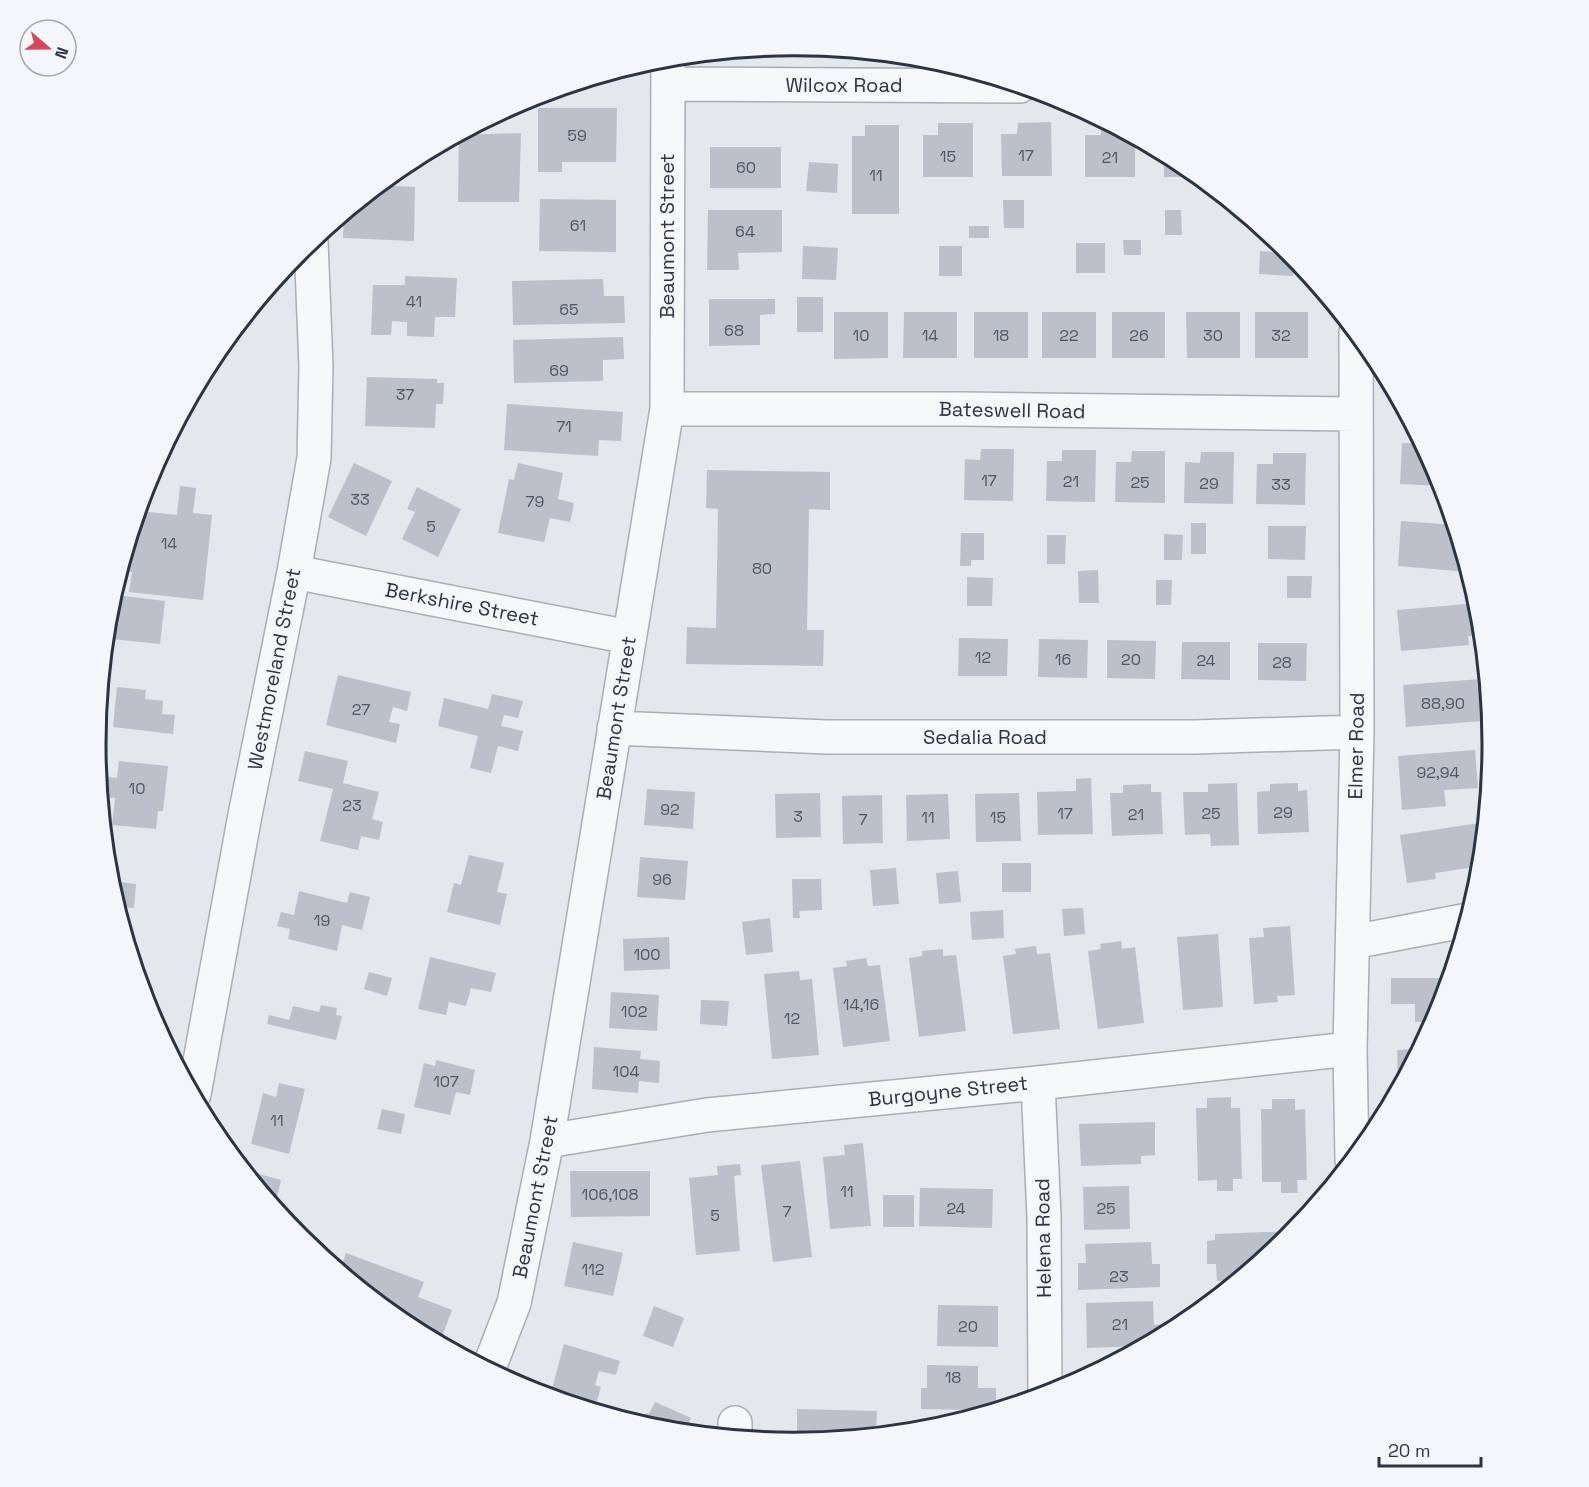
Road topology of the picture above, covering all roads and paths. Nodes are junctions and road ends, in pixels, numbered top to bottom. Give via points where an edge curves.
1 (668, 71) edge
2 (992, 85) edge
3 (312, 254) edge
4 (1356, 346) edge
5 (667, 409) junction
6 (1356, 414) junction
7 (294, 572) junction
8 (629, 637) junction
9 (614, 728) junction
10 (1357, 732) junction
11 (1459, 922) edge
12 (1353, 942) junction
13 (1350, 1049) junction
14 (196, 1083) edge
15 (1038, 1083) junction
16 (547, 1141) junction
17 (1352, 1146) edge
18 (491, 1362) edge
19 (1045, 1384) edge

1 - 2 street, Wilcox Road
1 - 5 street, Beaumont Street
3 - 7 street, Westmoreland Street via 316,367 314,458
4 - 6 street, Elmer Road
5 - 6 street, Bateswell Road
5 - 8 street, Beaumont Street
6 - 10 street, Elmer Road
7 - 8 street, Berkshire Street
7 - 14 street, Westmoreland Street
8 - 9 street, Beaumont Street
9 - 10 street, Sedalia Road via 827,737 1194,737
9 - 16 street, Beaumont Street
10 - 12 street, Elmer Road
11 - 12 street
12 - 13 street, Elmer Road
13 - 15 street, Burgoyne Street
13 - 17 street, Elmer Road
15 - 16 street, Burgoyne Street via 707,1115
15 - 19 street, Helena Road
16 - 18 street, Beaumont Street via 514,1303

